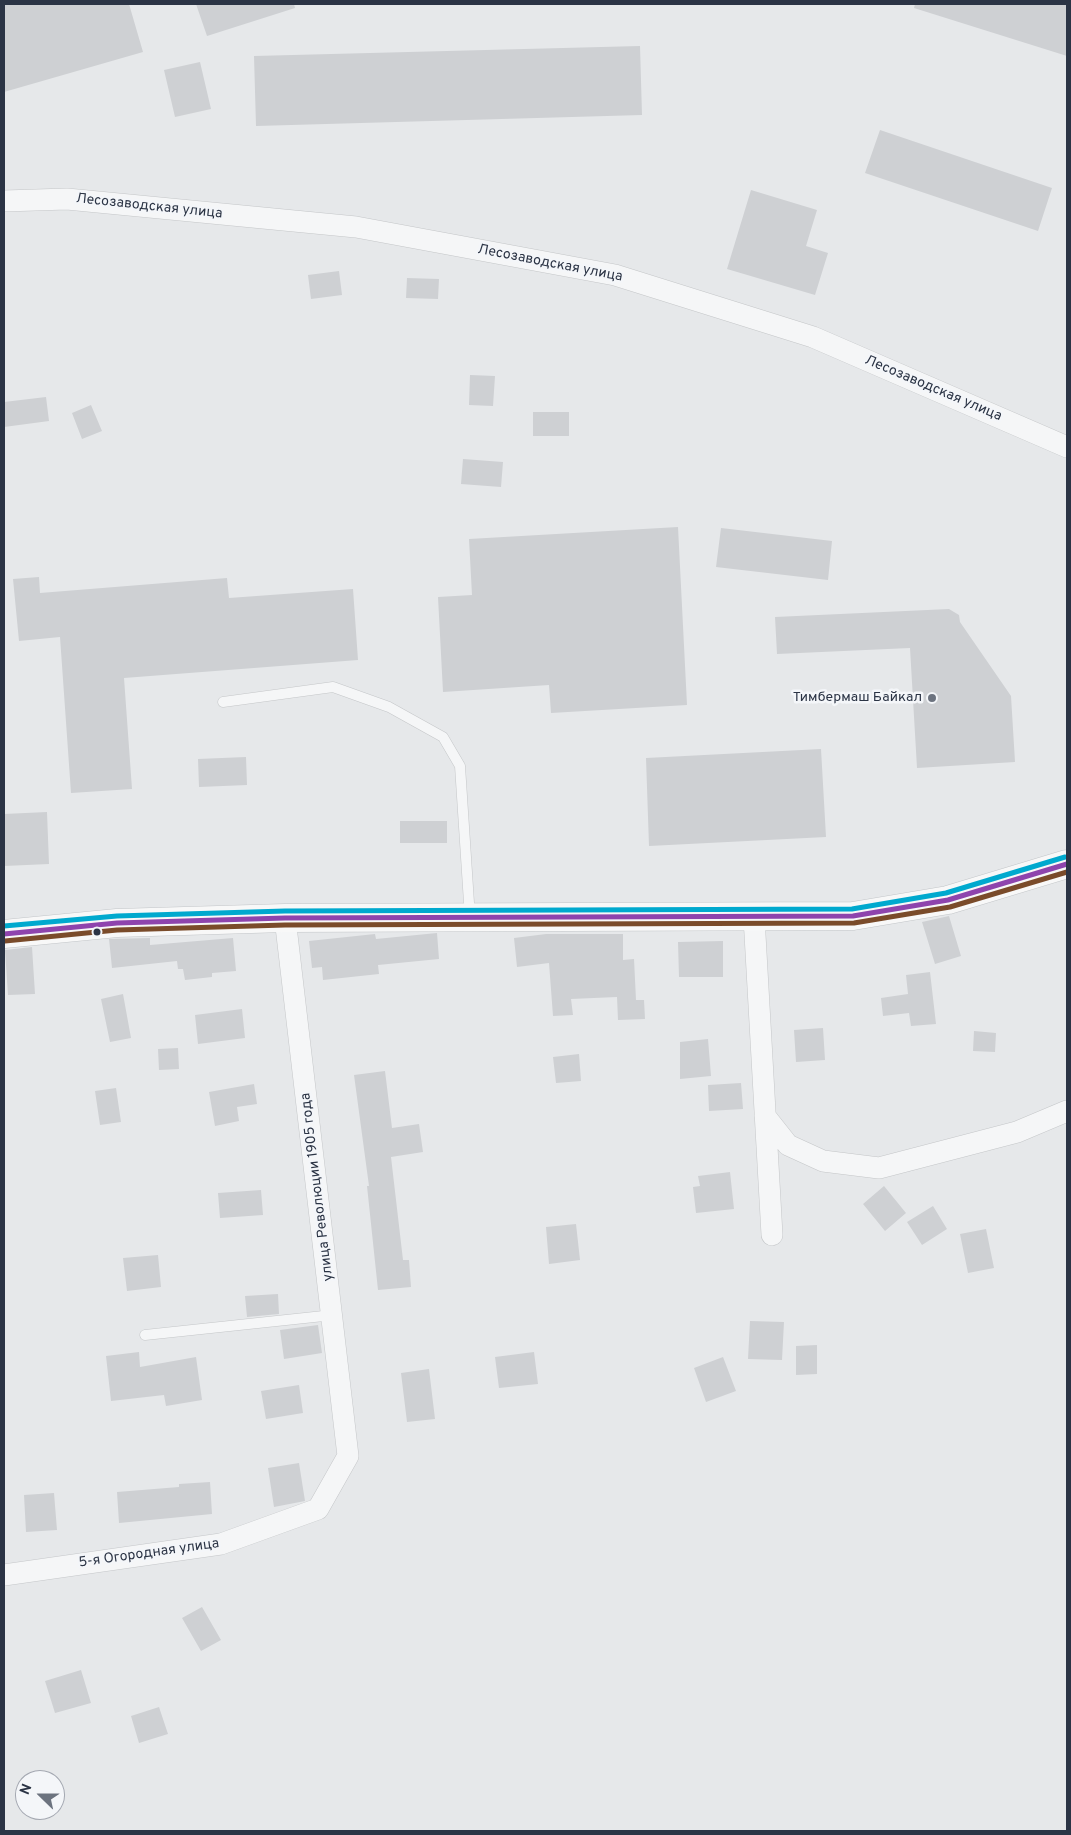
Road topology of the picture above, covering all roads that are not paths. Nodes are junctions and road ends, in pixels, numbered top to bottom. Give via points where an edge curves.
1 (4, 201) edge
2 (1067, 447) edge
3 (224, 702) dead end
4 (1067, 864) edge
5 (754, 917) junction
6 (286, 918) junction
7 (470, 918) junction
8 (4, 934) edge
9 (1067, 1111) edge
10 (765, 1116) junction
11 (772, 1235) dead end
12 (333, 1315) junction
13 (145, 1335) dead end
14 (348, 1456) joint
15 (4, 1575) edge

1 - 2 street, Лесозаводская улица via 67,199 356,228 615,274 813,337
3 - 7 lane via 333,687 389,707 443,737 460,766
4 - 5 main road via 948,900 853,916
5 - 7 main road
5 - 10 street
6 - 7 main road
6 - 8 main road via 117,923
6 - 12 street, улица Революции 1905 года
9 - 10 street via 1017,1132 879,1168 823,1161 788,1145
10 - 11 street
12 - 13 lane
12 - 14 street, улица Революции 1905 года
14 - 15 street, 5-я Огородная улица via 318,1509 221,1544

